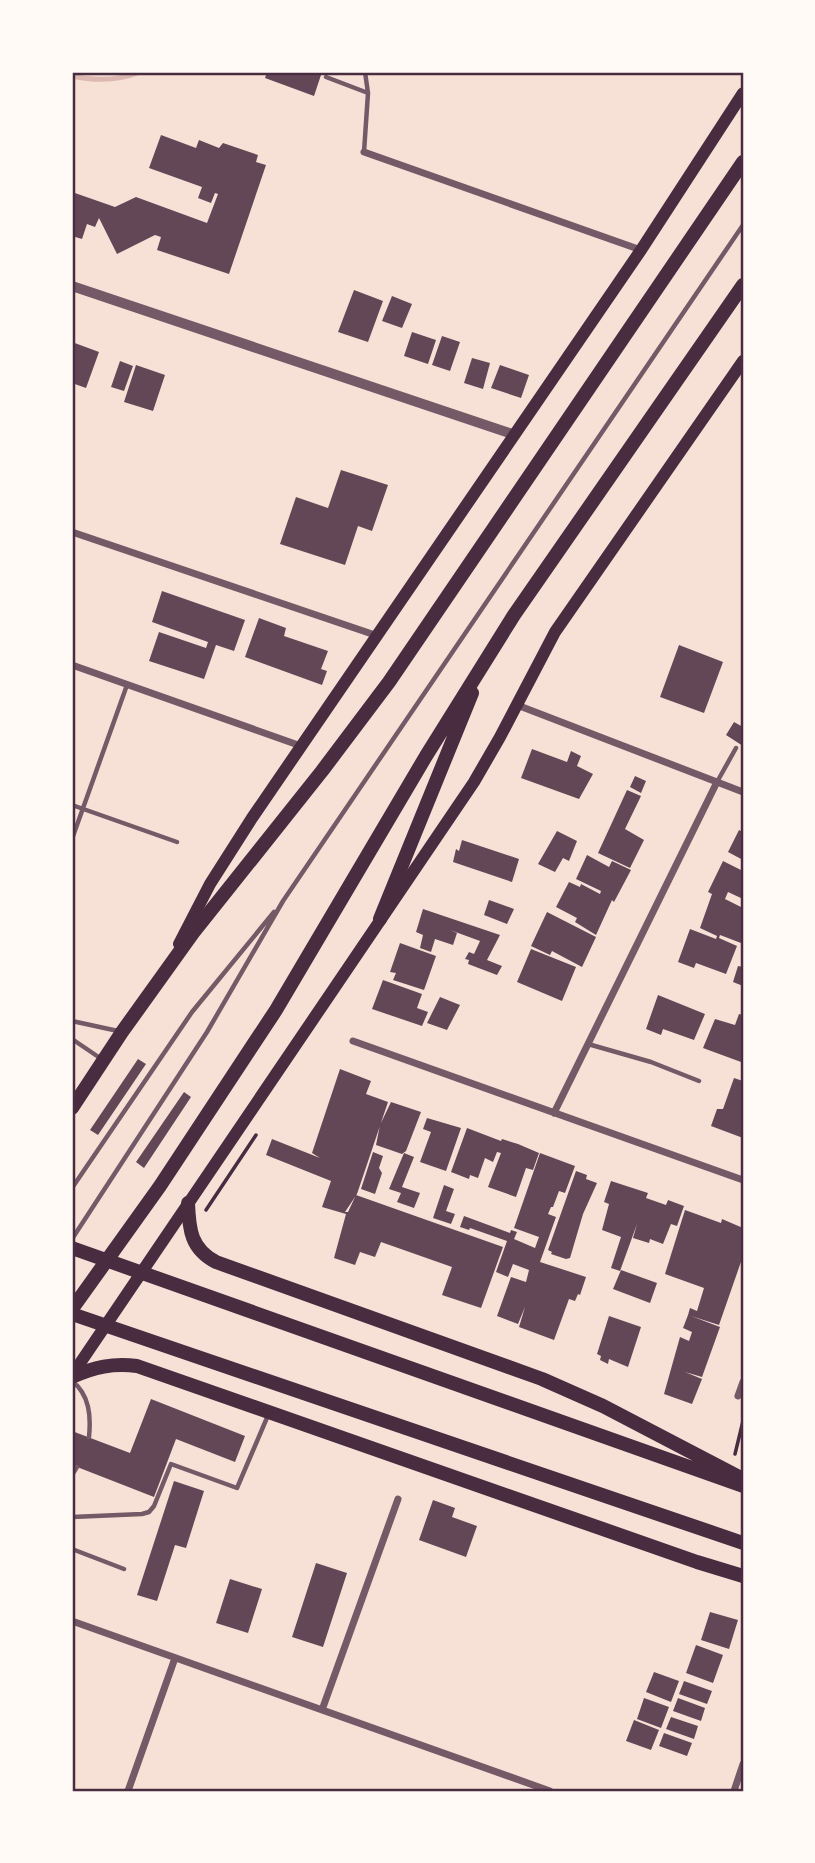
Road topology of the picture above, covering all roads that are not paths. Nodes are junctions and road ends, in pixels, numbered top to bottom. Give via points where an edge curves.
1 (365, 72) edge
2 (326, 78) dead end
3 (368, 93) junction
4 (743, 93) edge
5 (363, 152) joint
6 (743, 162) edge
7 (743, 225) edge
8 (641, 250) junction
9 (743, 285) edge
10 (72, 286) edge
11 (743, 361) edge
12 (514, 435) junction
13 (72, 532) edge
14 (378, 636) junction
15 (486, 657) junction
16 (72, 665) edge
17 (127, 684) junction
18 (517, 705) junction
19 (301, 746) junction
20 (736, 748) dead end
21 (743, 781) edge
22 (717, 782) junction
23 (741, 791) edge
24 (72, 805) edge
25 (82, 810) junction
26 (72, 839) edge
27 (177, 842) dead end
28 (283, 901) junction
29 (380, 919) junction
30 (164, 973) junction
31 (72, 1021) edge
32 (122, 1032) junction
33 (72, 1039) edge
34 (352, 1041) dead end
35 (588, 1044) junction
36 (103, 1060) junction
37 (699, 1081) dead end
38 (72, 1108) edge
39 (554, 1113) junction
40 (743, 1180) edge
41 (72, 1188) edge
42 (188, 1203) junction
43 (72, 1239) edge
44 (72, 1248) edge
45 (72, 1309) edge
46 (72, 1314) edge
47 (72, 1377) edge
48 (743, 1382) edge
49 (738, 1396) dead end
50 (269, 1413) junction
51 (89, 1437) dead end
52 (77, 1467) dead end
53 (72, 1475) edge
54 (743, 1479) edge
55 (743, 1486) edge
56 (398, 1499) dead end
57 (72, 1517) edge
58 (743, 1543) edge
59 (72, 1549) edge
60 (124, 1569) dead end
61 (743, 1576) edge
62 (72, 1621) edge
63 (175, 1658) junction
64 (322, 1710) junction
65 (743, 1764) edge
66 (128, 1791) edge
67 (550, 1791) edge
68 (734, 1791) edge

1 - 3 lane
2 - 3 lane
3 - 5 lane
4 - 8 main road
5 - 8 street
6 - 30 highway via 389,682
7 - 28 lane
8 - 12 main road
9 - 15 highway
10 - 12 street
11 - 18 main road via 555,632
12 - 14 main road
13 - 14 street
14 - 19 main road
15 - 29 highway
15 - 45 highway via 276,1010 155,1195
16 - 17 street
17 - 19 street
17 - 25 lane
18 - 22 street
18 - 29 main road via 474,782
19 - 30 main road via 229,853
20 - 22 lane
21 - 23 lane
22 - 23 street
22 - 35 street
24 - 25 lane
25 - 26 lane
25 - 27 lane
28 - 41 lane via 192,1012
28 - 43 lane via 216,1018
29 - 42 main road
30 - 32 highway
31 - 32 lane
32 - 36 highway
33 - 36 lane
34 - 39 street
35 - 37 lane
35 - 39 street
36 - 38 highway
39 - 40 street
42 - 47 main road
42 - 54 highway via 188,1227 205,1257 542,1379
44 - 55 highway
46 - 58 highway
47 - 50 highway via 106,1365 137,1366
47 - 51 lane via 91,1415
48 - 49 street
50 - 57 lane via 237,1488 171,1464 149,1512
50 - 61 highway
52 - 53 lane
56 - 64 street
59 - 60 lane
62 - 63 street
63 - 64 street
63 - 66 street
64 - 67 street
65 - 68 street

